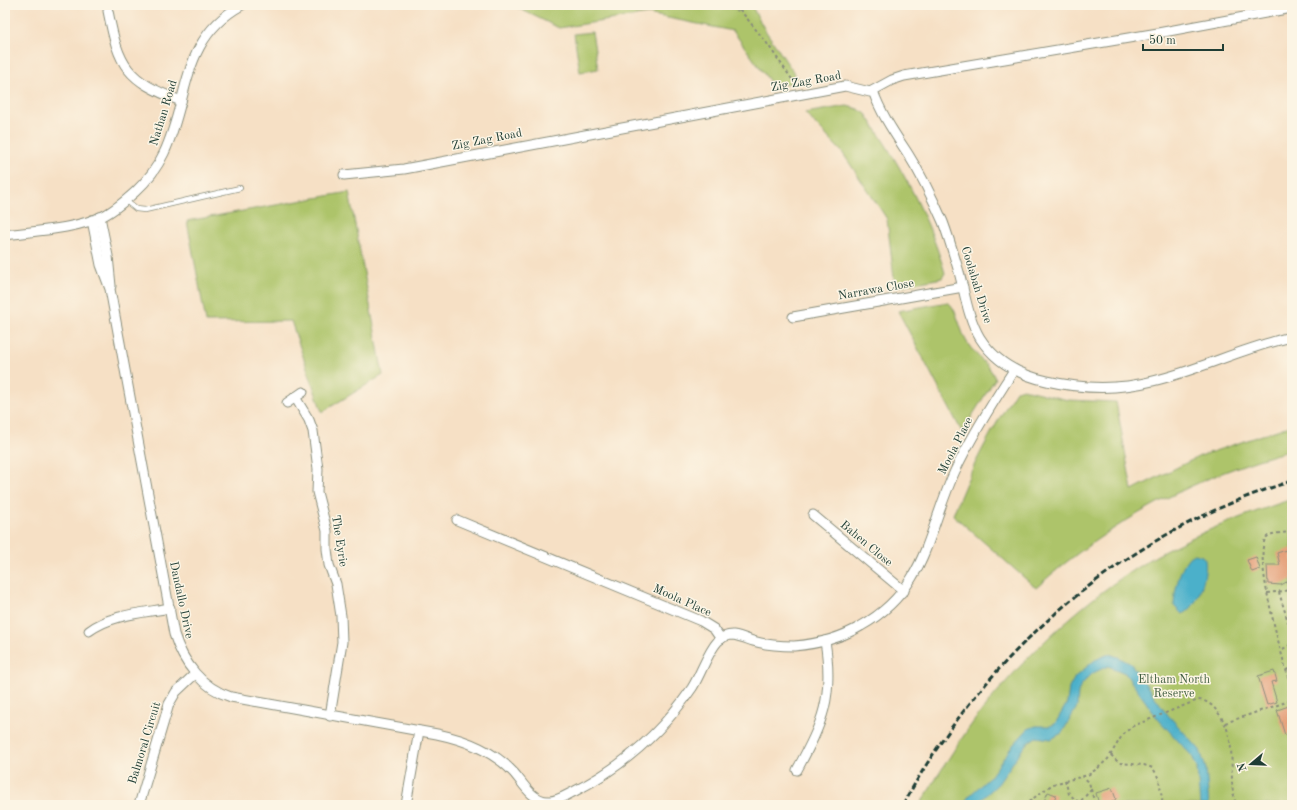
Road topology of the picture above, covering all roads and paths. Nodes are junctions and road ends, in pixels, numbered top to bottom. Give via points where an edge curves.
1 (242, 5) edge
2 (712, 5) edge
3 (736, 5) edge
4 (1292, 8) edge
5 (108, 11) dead end
6 (741, 12) junction
7 (873, 91) junction
8 (803, 93) junction
9 (180, 101) junction
10 (344, 174) dead end
11 (240, 188) dead end
12 (126, 200) junction
13 (96, 219) junction
14 (5, 235) edge
15 (963, 287) junction
16 (793, 317) dead end
17 (1292, 337) edge
18 (1014, 370) junction
19 (287, 403) dead end
20 (813, 515) dead end
21 (457, 520) dead end
22 (1292, 532) edge
23 (1292, 590) edge
24 (904, 591) junction
25 (1279, 592) junction
26 (1267, 593) junction
27 (170, 608) junction
28 (89, 631) dead end
29 (721, 639) junction
30 (825, 641) junction
31 (1281, 650) junction
32 (1292, 668) edge
33 (1286, 670) junction
34 (196, 674) junction
35 (1292, 690) edge
36 (1292, 700) edge
37 (330, 716) junction
38 (1225, 723) junction
39 (419, 731) junction
40 (1111, 755) junction
41 (797, 770) dead end
42 (1082, 776) junction
43 (1065, 780) junction
44 (1091, 789) junction
45 (544, 803) edge
46 (1081, 804) edge
47 (140, 805) edge
48 (406, 805) edge
49 (1024, 805) edge
50 (1036, 805) edge
51 (1049, 805) edge
52 (1077, 805) edge
53 (1095, 805) edge
54 (1163, 805) edge
55 (1236, 805) edge

1 - 9 street, Nathan Road via 219,21 205,37 189,69
2 - 6 path
3 - 6 path
4 - 7 street via 904,76 886,82
5 - 9 street via 116,45 128,70 150,88
6 - 8 path
7 - 8 street, Zig Zag Road via 844,86
7 - 15 street, Coolabah Drive via 881,110 918,170 936,207 952,247
8 - 10 street, Zig Zag Road via 399,170
9 - 12 street, Nathan Road via 160,162
11 - 12 lane via 145,210 136,209
12 - 13 street, Nathan Road
13 - 14 street
13 - 27 street, Dandallo Drive via 102,266 110,289
15 - 16 street, Narrawa Close
15 - 18 street, Coolabah Drive via 971,317 980,337 998,360
17 - 18 street, Coolabah Drive via 1248,348 1164,378 1131,386 1094,388 1068,385 1038,379
18 - 24 street, Moola Place via 982,420 959,464 948,487 923,560
19 - 37 street, The Eyrie via 299,394 313,431 318,492 327,530 328,559 336,584 341,616 342,642
20 - 24 street, Bahen Close
21 - 29 street, Moola Place via 700,621 711,626
22 - 26 path via 1269,536 1264,541
23 - 25 path
24 - 30 street, Moola Place via 868,622
25 - 26 path
25 - 31 path via 1288,616 1292,641
26 - 31 path
27 - 28 street via 116,618
27 - 34 street, Dandallo Drive via 177,643
29 - 30 street, Moola Place via 735,635 764,643 793,646
29 - 45 street via 686,696 641,747 593,782 557,800
30 - 41 street via 829,670 826,703 817,731
31 - 33 path
32 - 33 path
33 - 35 path
34 - 37 street, Dandallo Drive via 215,690 231,697
34 - 47 street, Balmoral Circuit via 176,692 169,704
36 - 38 path
37 - 39 street, Dandallo Drive
38 - 40 path via 1213,707 1204,701 1196,700 1132,726 1123,734
38 - 55 path via 1231,745 1232,784
39 - 45 street, Dandallo Drive via 458,739 484,750 506,765 534,796
39 - 48 street
40 - 42 path via 1098,768
40 - 54 path via 1119,763 1147,765 1153,768 1159,779
42 - 43 path
42 - 44 path via 1089,782
43 - 46 path via 1069,794
43 - 49 path via 1050,786
44 - 46 path
44 - 53 path
46 - 52 path
50 - 51 path via 1044,802

